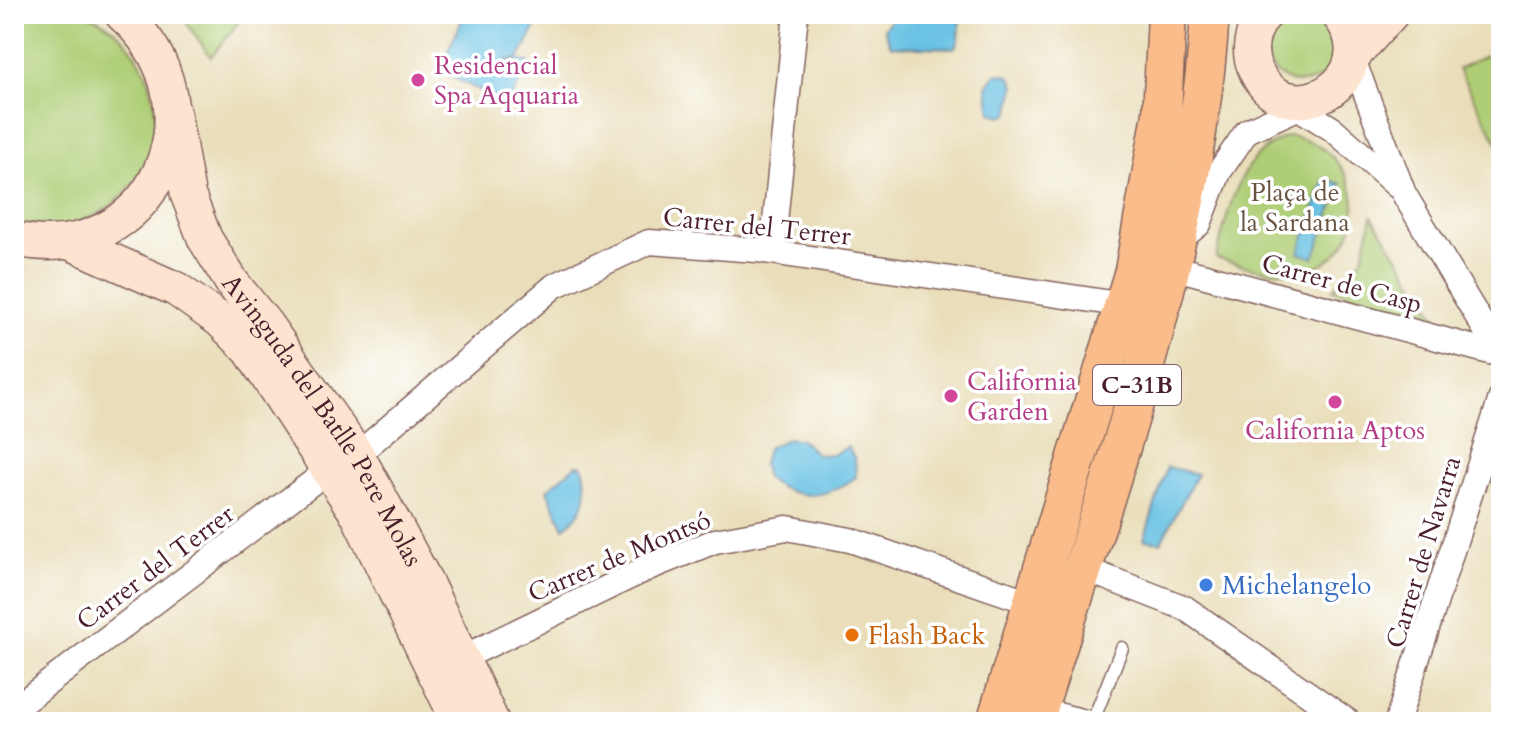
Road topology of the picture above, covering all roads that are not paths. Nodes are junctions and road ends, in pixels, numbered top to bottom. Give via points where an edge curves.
1 (122, 14) edge
2 (796, 14) edge
3 (1167, 14) edge
4 (1262, 14) edge
5 (1391, 14) edge
6 (1204, 23) edge
7 (1346, 28) edge
8 (1292, 98) junction
9 (173, 112) junction
10 (1162, 114) junction
11 (1404, 194) junction
12 (14, 239) edge
13 (69, 242) junction
14 (772, 252) junction
15 (1174, 254) junction
16 (1125, 305) junction
17 (1499, 355) edge
18 (1501, 398) edge
19 (344, 462) junction
20 (1082, 568) junction
21 (1033, 603) junction
22 (1122, 648) dead end
23 (462, 658) junction
24 (14, 709) edge
25 (1037, 713) edge
26 (459, 722) edge
27 (492, 722) edge
28 (996, 722) edge
29 (1349, 722) edge
30 (1397, 722) edge

1 - 9 street, Avinguda del Batlle Pere Molas via 159,57
2 - 14 street
3 - 10 main road, C-31B
4 - 6 street
4 - 8 street via 1251,46 1256,70
5 - 7 street
6 - 8 street
6 - 10 street
6 - 15 main road, C-31B via 1206,79
7 - 8 street via 1342,81
7 - 11 street
8 - 11 street
8 - 15 street via 1247,131 1219,172 1199,224
9 - 13 street via 164,166 145,197 111,226
9 - 19 street, Avinguda del Batlle Pere Molas via 188,195 217,260
10 - 16 main road, C-31B
11 - 17 street
12 - 13 street
13 - 19 street, Avinguda del Batlle Pere Molas via 176,289 220,320
14 - 16 street, Carrer del Terrer
14 - 19 street, Carrer del Terrer via 649,242 554,286
15 - 17 street, Carrer de Casp
15 - 20 main road, C-31B
16 - 21 main road, C-31B
18 - 30 street, Carrer de Navarra
19 - 23 street, Avinguda del Batlle Pere Molas
19 - 24 street, Carrer del Terrer
19 - 26 street, Avinguda del Batlle Pere Molas
20 - 25 main road, C-31B
20 - 29 street via 1185,608
21 - 23 street, Carrer de Montsó via 850,540 787,528 715,541
21 - 28 main road, C-31B
22 - 25 lane via 1094,718
23 - 27 street, Avinguda del Batlle Pere Molas

